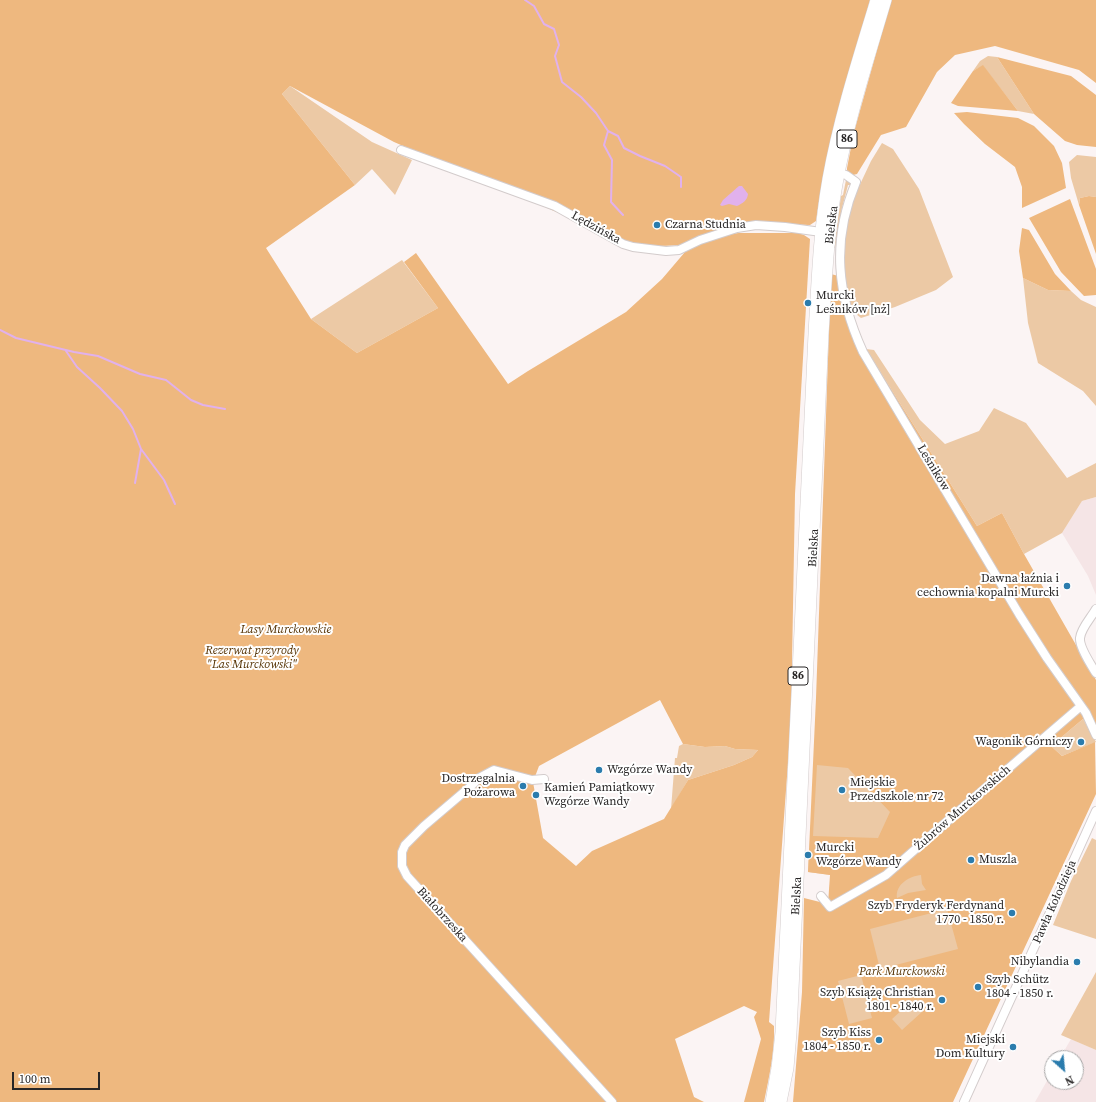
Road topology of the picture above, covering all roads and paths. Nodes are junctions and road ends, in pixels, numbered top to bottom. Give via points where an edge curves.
1 (876, 0) edge
2 (886, 0) edge
3 (401, 150) dead end
4 (839, 173) junction
5 (821, 232) junction
6 (1096, 609) edge
7 (1096, 673) edge
8 (1081, 706) junction
9 (1096, 735) edge
10 (544, 780) dead end
11 (1096, 811) edge
12 (821, 896) dead end
13 (612, 1102) edge
14 (771, 1102) edge
15 (781, 1102) edge
16 (964, 1102) edge

1 - 5 main road, Bielska / 86 via 839,130 828,178
2 - 4 main road, Bielska / 86 via 848,131
3 - 5 street, Lędzińska via 555,206 633,247 679,250 700,240 737,228 756,225
4 - 8 street, Leśników via 856,182 843,226 839,269 846,309 863,352 1019,614
4 - 15 main road, Bielska / 86 via 826,281 792,1004 788,1068
5 - 14 main road, Bielska / 86 via 814,326 781,1026
6 - 7 street via 1080,639
8 - 9 street, Leśników
8 - 12 street, Żubrów Murckowskich via 886,875 830,907
10 - 13 street, Białobrzeska via 532,780 494,770 479,778 405,845 402,866 407,876
11 - 16 street, Pawła Kołodzieja

